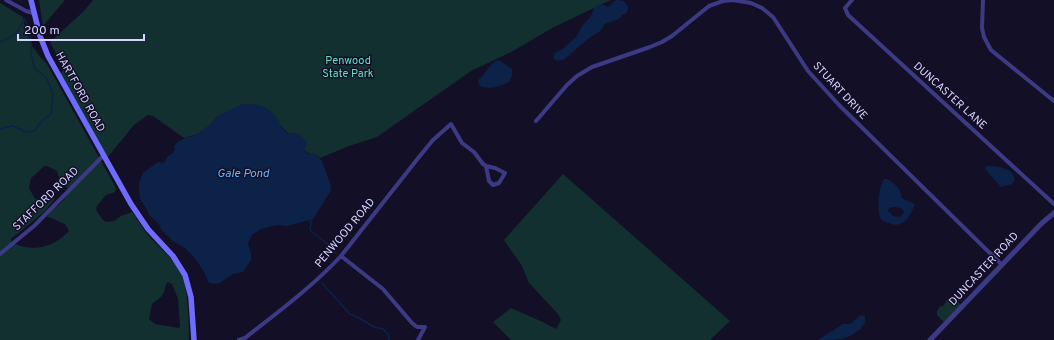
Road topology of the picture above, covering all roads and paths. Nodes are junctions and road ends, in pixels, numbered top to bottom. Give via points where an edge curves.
1 (6, 0) edge
2 (31, 0) edge
3 (852, 0) edge
4 (983, 0) edge
5 (33, 13) junction
6 (1054, 101) edge
7 (536, 121) dead end
8 (104, 155) junction
9 (486, 166) junction
10 (1054, 204) edge
11 (1054, 213) edge
12 (0, 254) edge
13 (340, 256) junction
14 (1002, 265) junction
15 (194, 340) edge
16 (239, 340) edge
17 (418, 340) edge
18 (930, 340) edge

1 - 5 street
2 - 5 main road, HARTFORD ROAD
3 - 10 street, DUNCASTER LANE via 845,8 848,15
4 - 6 street via 982,28 991,50
5 - 8 main road, HARTFORD ROAD via 48,56
7 - 14 street, STUART DRIVE via 567,85 592,67 662,42 709,6 733,0 751,3 773,17 808,71 839,104
8 - 12 street, STAFFORD ROAD via 34,226
8 - 15 main road, HARTFORD ROAD via 140,218 173,256 185,275 191,297
9 - 9 street via 505,173 499,183 493,184 489,181
9 - 13 street, PENWOOD ROAD via 462,143 451,124 433,140
11 - 14 street, DUNCASTER ROAD
13 - 16 street, PENWOOD ROAD via 310,286 245,338
13 - 17 street via 383,289 412,323 417,327 424,327
14 - 18 street, DUNCASTER ROAD

